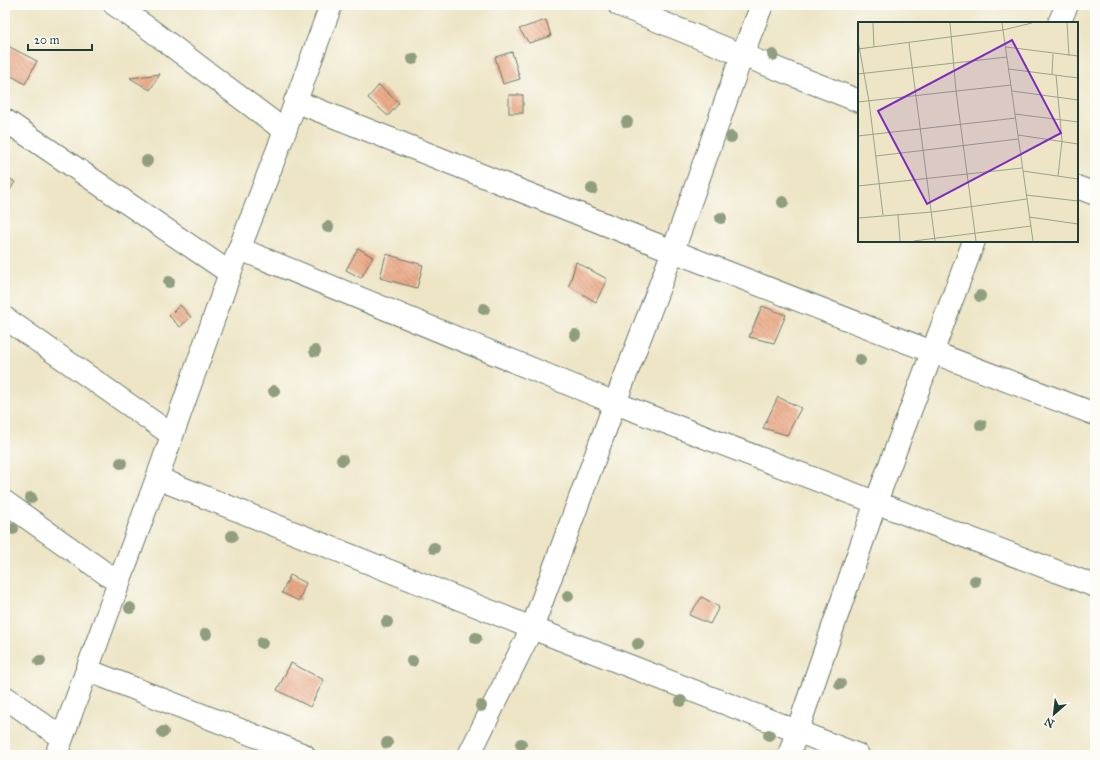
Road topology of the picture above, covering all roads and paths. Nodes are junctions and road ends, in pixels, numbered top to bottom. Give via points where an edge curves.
1 (115, 5) edge
2 (331, 5) edge
3 (619, 5) edge
4 (762, 5) edge
5 (1067, 5) edge
6 (1060, 22) edge
7 (742, 55) junction
8 (858, 100) edge
9 (295, 101) junction
10 (5, 120) edge
11 (285, 131) junction
12 (1078, 187) edge
13 (1095, 194) edge
14 (974, 242) edge
15 (240, 249) junction
16 (673, 252) junction
17 (230, 273) junction
18 (5, 318) edge
19 (932, 353) junction
20 (615, 403) junction
21 (1095, 414) edge
22 (172, 435) junction
23 (157, 478) junction
24 (5, 502) edge
25 (876, 502) junction
26 (119, 583) junction
27 (1095, 586) edge
28 (532, 628) junction
29 (87, 670) junction
30 (5, 697) edge
31 (797, 731) junction
32 (59, 747) edge
33 (304, 755) edge
34 (469, 755) edge
35 (789, 755) edge
36 (858, 755) edge

1 - 11 street
2 - 9 street
3 - 7 street
4 - 7 street
5 - 6 street
7 - 8 street
7 - 16 street
9 - 11 street
9 - 16 street
10 - 17 street
11 - 15 street
12 - 13 street
14 - 19 street
15 - 17 street
15 - 20 street
16 - 19 street
16 - 20 street
17 - 22 street
18 - 22 street
19 - 21 street
19 - 25 street
20 - 25 street
20 - 28 street
22 - 23 street
23 - 26 street
23 - 28 street
24 - 26 street
25 - 27 street
25 - 31 street
26 - 29 street
28 - 31 street
28 - 34 street
29 - 32 street
29 - 33 street
30 - 32 street
31 - 35 street
31 - 36 street

